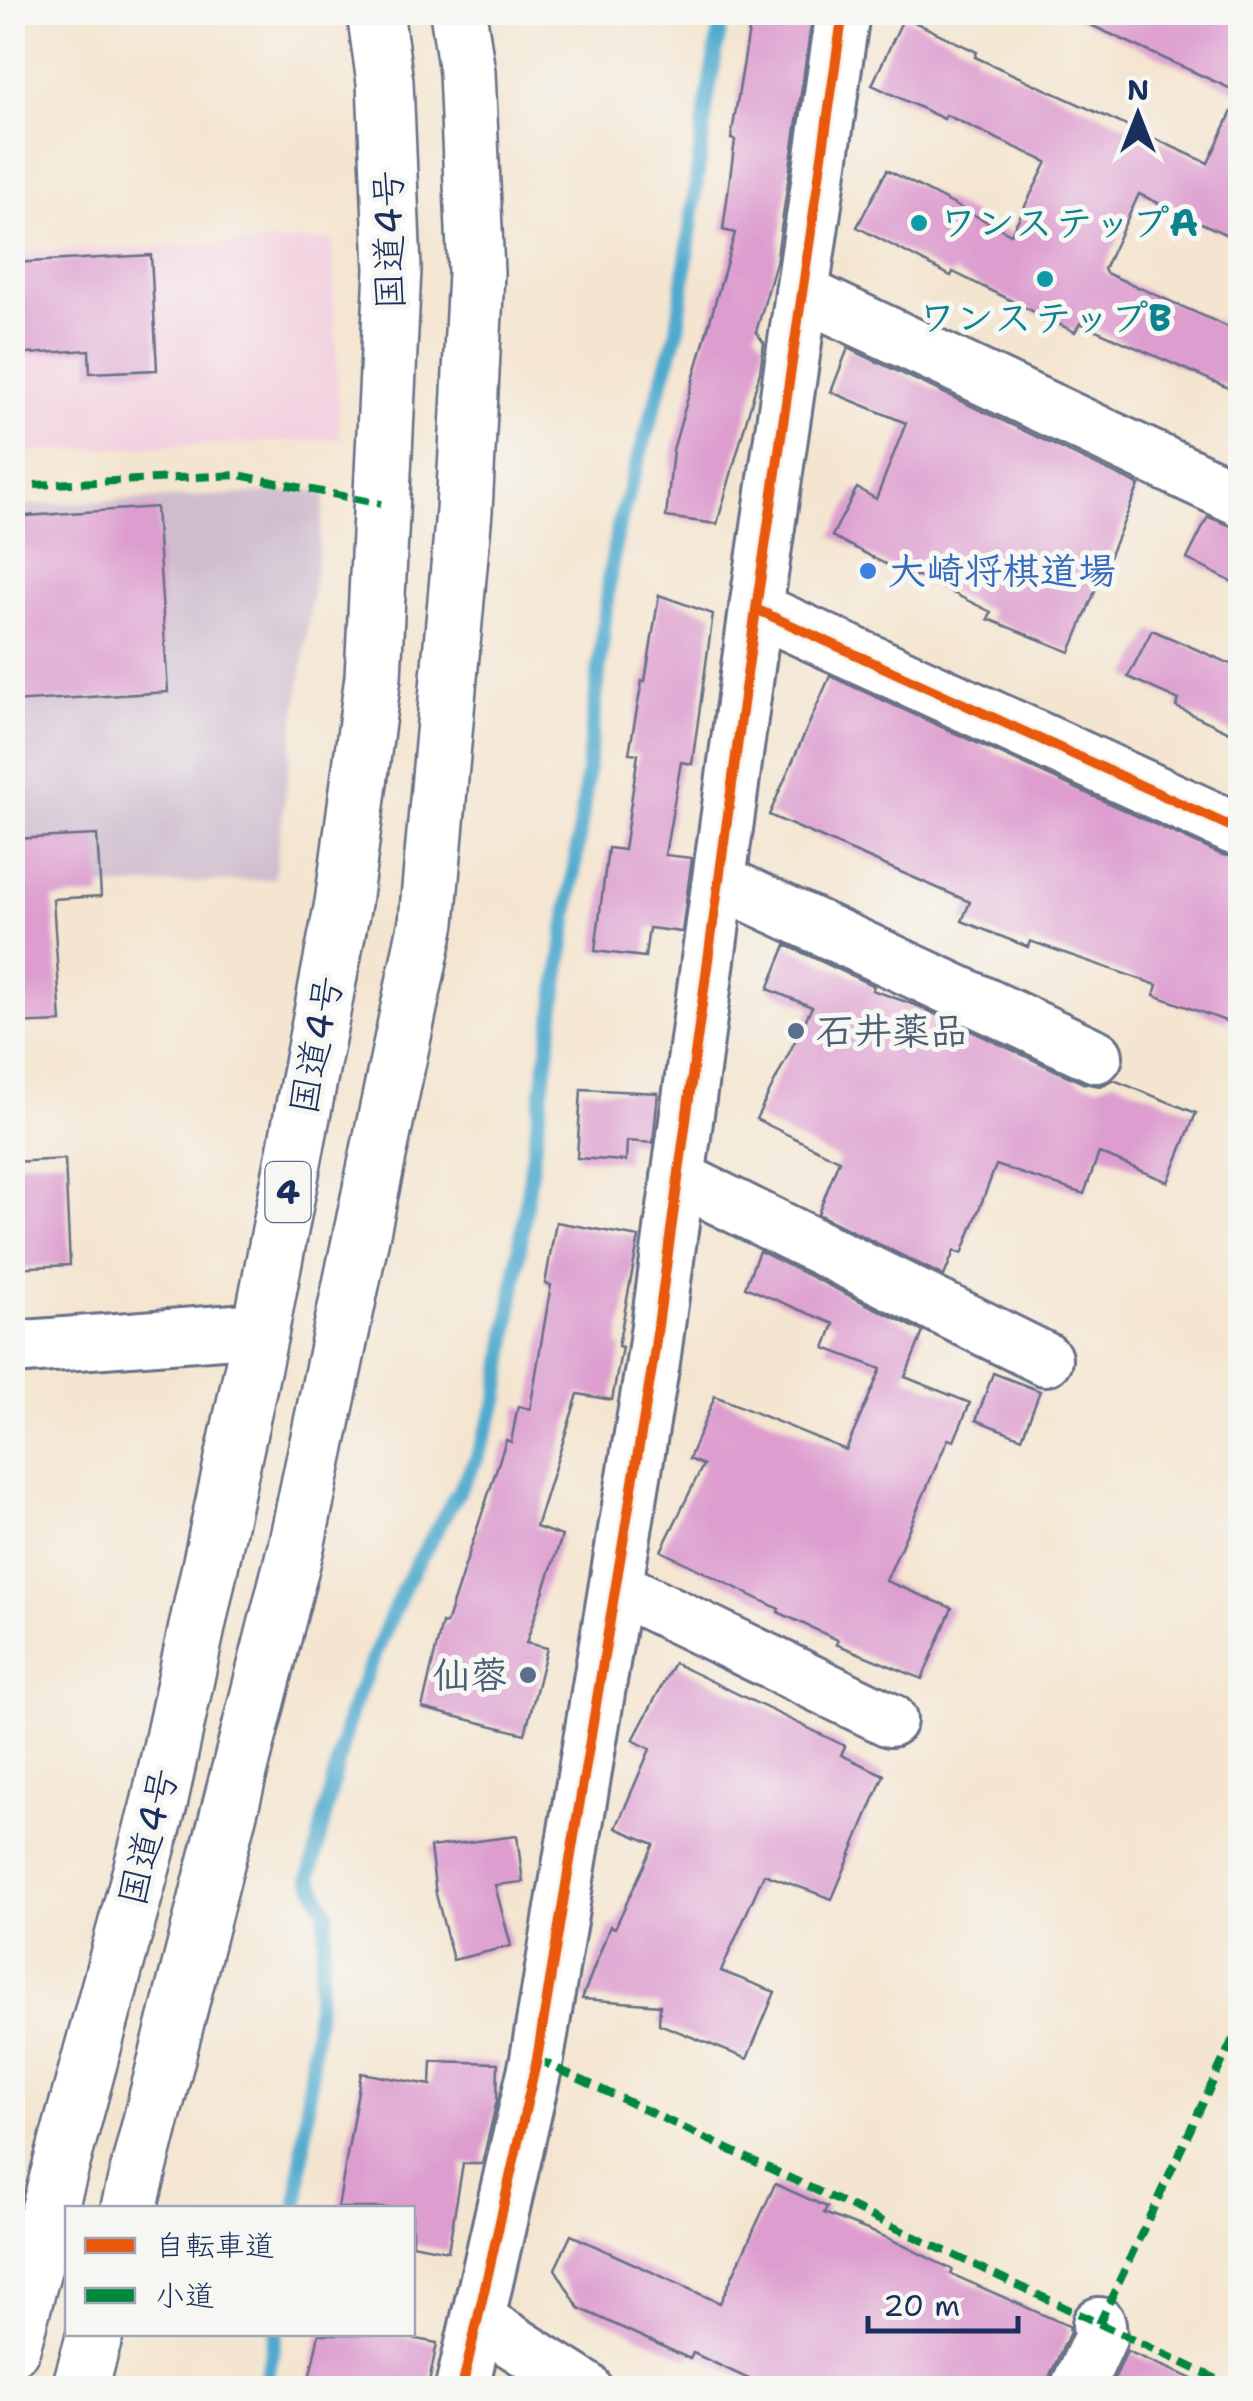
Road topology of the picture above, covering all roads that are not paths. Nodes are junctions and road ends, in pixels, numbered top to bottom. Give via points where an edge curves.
1 (375, 12) edge
2 (458, 12) edge
3 (843, 12) edge
4 (802, 293) junction
5 (1240, 498) edge
6 (756, 609) junction
7 (1234, 828) dead end
8 (718, 882) junction
9 (1096, 1056) dead end
10 (678, 1178) junction
11 (262, 1329) junction
12 (12, 1348) edge
13 (1046, 1359) dead end
14 (616, 1587) junction
15 (890, 1720) dead end
16 (130, 2206) edge
17 (480, 2321) junction
18 (1099, 2324) dead end
19 (94, 2336) edge
20 (12, 2348) edge
21 (80, 2388) edge
22 (462, 2388) edge
23 (586, 2388) edge
24 (1077, 2388) edge

1 - 11 highway, 国道4号 / 4 via 385,82 393,270 373,677 343,903
2 - 16 highway, 国道4号 / 4 via 476,273 464,511 427,922 296,1546
3 - 4 street
4 - 5 street
4 - 6 street
6 - 7 street
6 - 8 street
8 - 9 street
8 - 10 street
10 - 13 street
10 - 14 street
11 - 12 street
11 - 20 highway, 国道4号 / 4 via 158,1804
14 - 15 street
14 - 17 street via 537,2059
17 - 22 street
17 - 23 street
18 - 24 street via 1100,2338
19 - 21 highway

